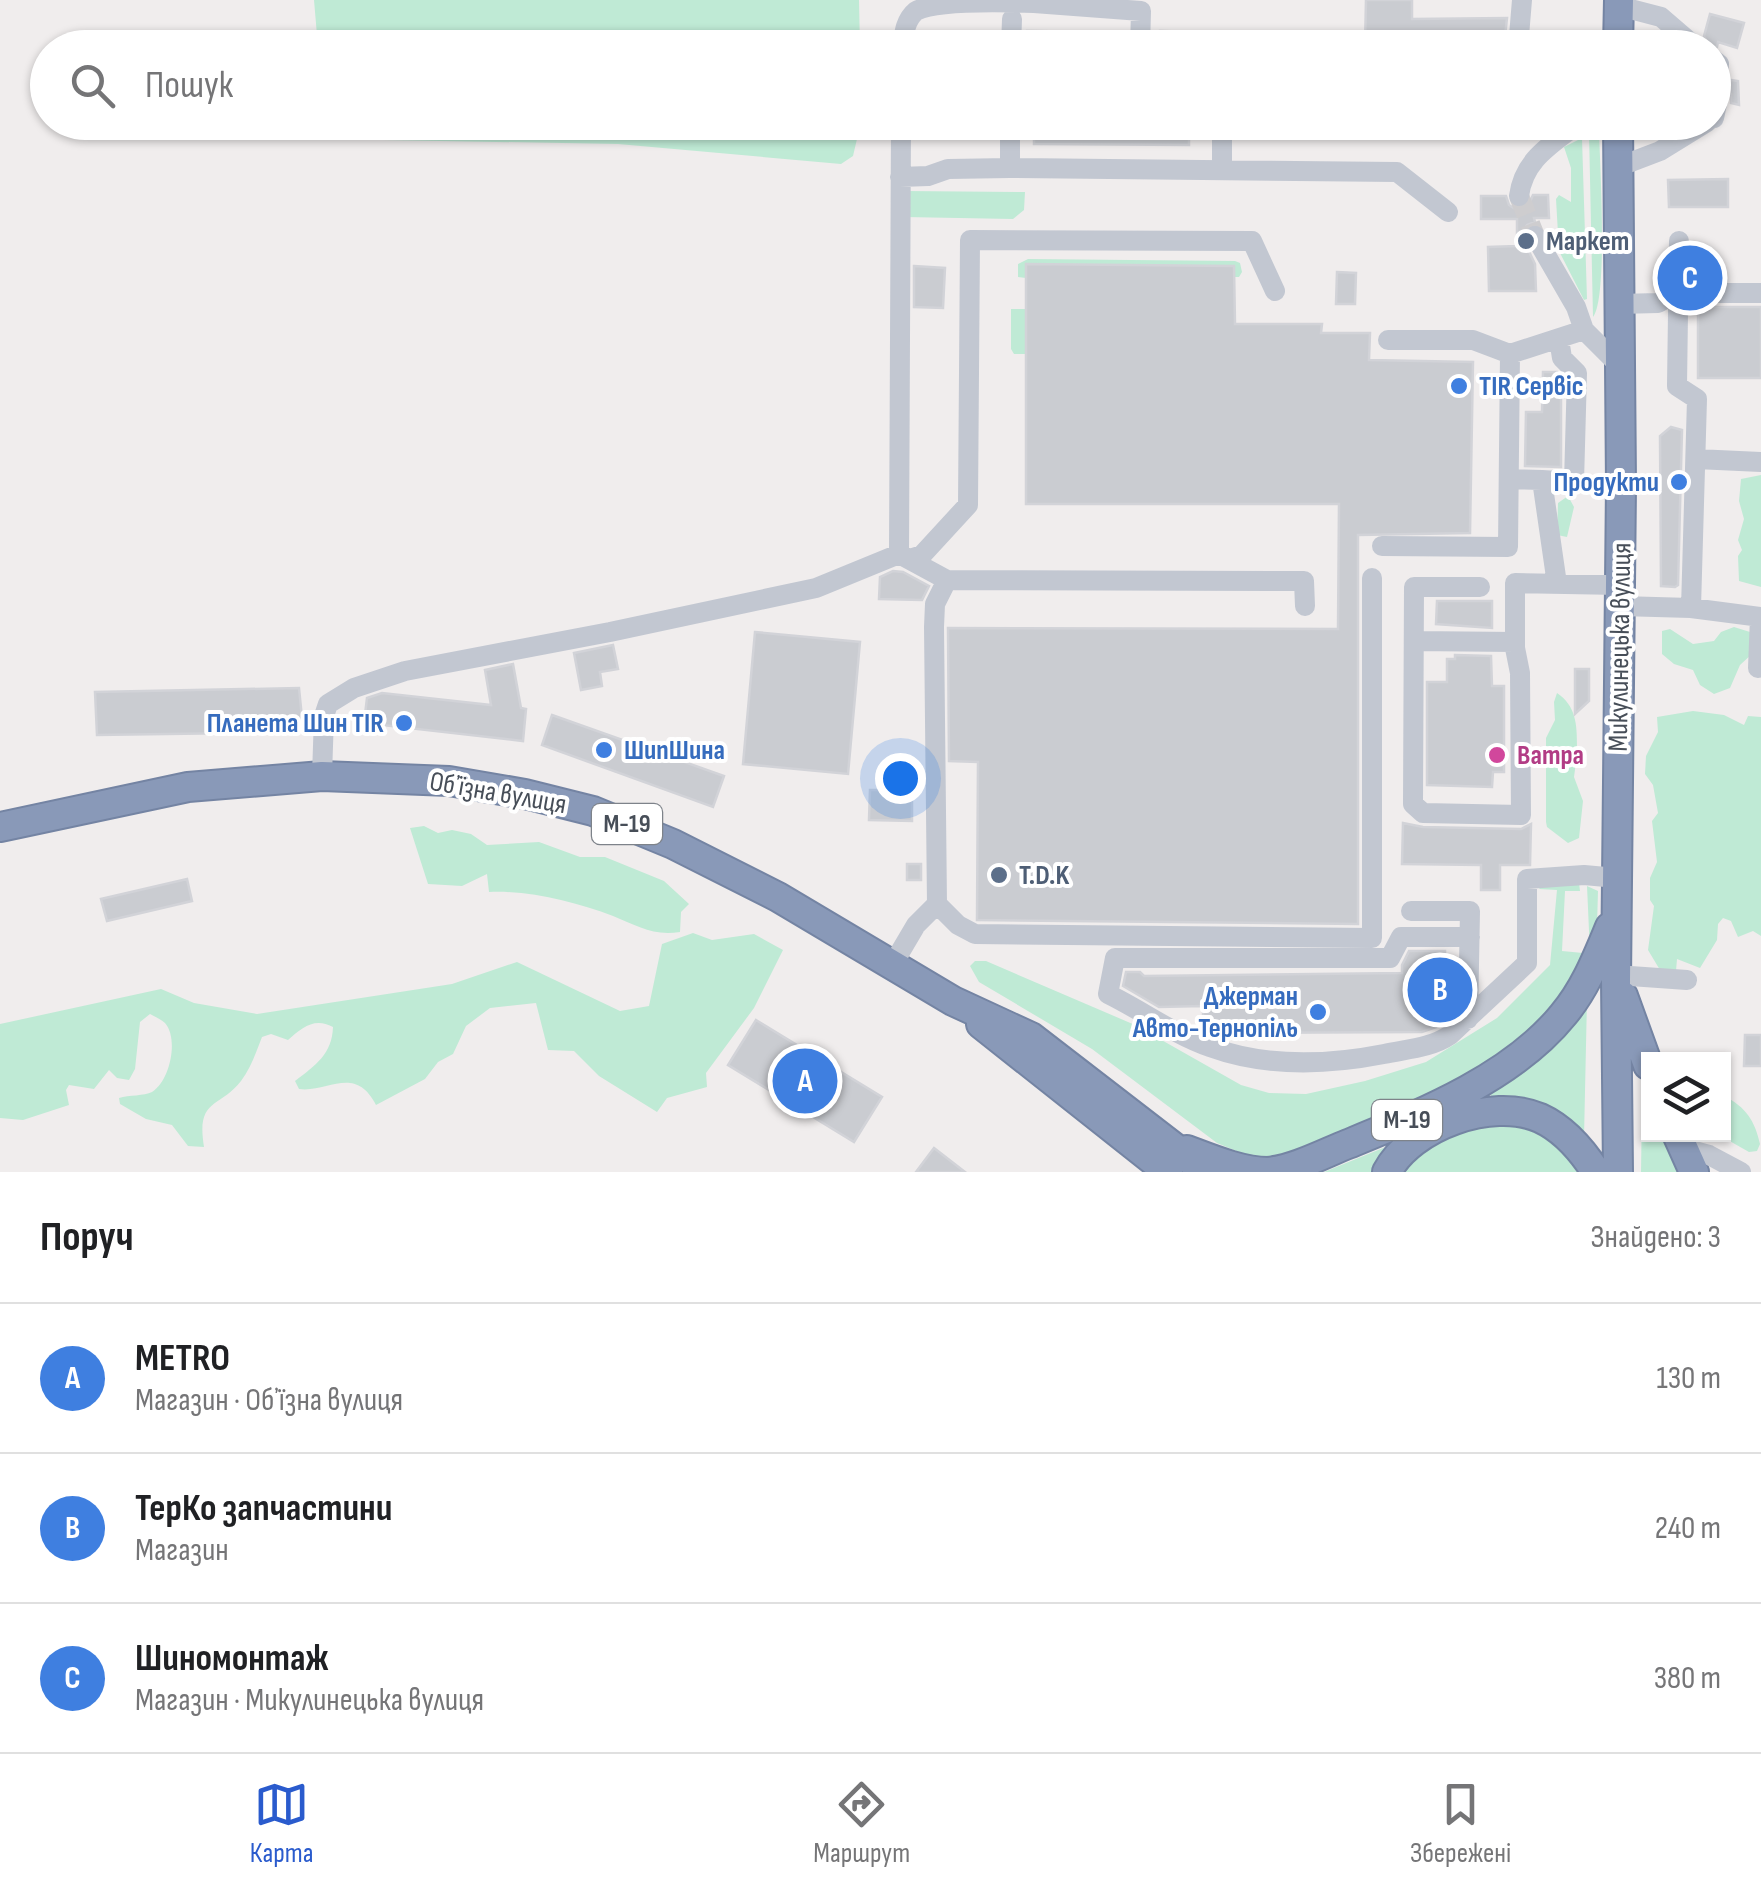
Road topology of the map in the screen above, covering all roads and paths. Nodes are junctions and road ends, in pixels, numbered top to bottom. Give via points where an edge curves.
1 (963, 0) edge
2 (1522, 0) edge
3 (1034, 1) edge
4 (1619, 3) edge
5 (1012, 19) dead end
6 (905, 30) edge
7 (1012, 30) edge
8 (1140, 30) edge
9 (1520, 30) edge
10 (1618, 30) edge
11 (1675, 30) edge
12 (900, 140) edge
13 (1010, 140) edge
14 (1222, 140) edge
15 (1554, 140) edge
16 (1618, 140) edge
17 (1679, 140) edge
18 (1618, 166) junction
19 (1010, 168) junction
20 (1222, 169) junction
21 (900, 177) junction
22 (1519, 196) dead end
23 (1448, 212) dead end
24 (1535, 236) tunnel mouth
25 (1678, 241) dead end
26 (1274, 291) dead end
27 (1678, 293) junction
28 (1761, 293) edge
29 (1619, 304) junction
30 (1584, 330) junction
31 (1559, 339) junction
32 (1388, 340) dead end
33 (1510, 354) junction
34 (1619, 365) junction
35 (1696, 459) junction
36 (1761, 462) edge
37 (1509, 479) junction
38 (1542, 480) junction
39 (1382, 546) dead end
40 (904, 557) junction
41 (1372, 578) dead end
42 (947, 580) junction
43 (1556, 584) junction
44 (1480, 587) dead end
45 (1620, 596) junction
46 (1304, 606) dead end
47 (1691, 608) junction
48 (1760, 617) edge
49 (1414, 642) junction
50 (1514, 642) junction
51 (1758, 668) dead end
52 (322, 776) junction
53 (0, 826) edge
54 (1617, 878) junction
55 (937, 904) junction
56 (1617, 909) junction
57 (1411, 911) dead end
58 (1470, 937) junction
59 (892, 964) junction
60 (1616, 978) junction
61 (1687, 980) dead end
62 (1468, 1020) junction
63 (1643, 1052) edge
64 (1685, 1152) edge
65 (1170, 1158) edge
66 (1206, 1172) edge
67 (1387, 1172) edge
68 (1596, 1172) edge
69 (1618, 1172) edge
70 (1741, 1172) edge

1 - 3 lane
1 - 6 lane via 932,1 916,10
2 - 9 lane
3 - 8 lane via 1141,11
4 - 10 highway
4 - 11 lane
5 - 7 lane
12 - 21 lane
13 - 19 lane
14 - 20 lane
15 - 22 lane via 1521,178
16 - 18 highway, Микулинецька вулиця / М-19
17 - 18 lane
18 - 29 highway, Микулинецька вулиця / М-19
19 - 20 lane
19 - 21 lane
20 - 23 lane via 1397,172
21 - 40 lane
24 - 30 lane
25 - 27 lane
26 - 40 lane via 1252,241 970,240 968,505 922,555
27 - 28 lane
27 - 29 lane via 1658,303
27 - 35 lane via 1677,386 1696,400
29 - 34 highway, Микулинецька вулиця / М-19
30 - 31 lane
30 - 34 lane
31 - 33 lane
31 - 38 lane via 1562,358 1577,373 1574,482
32 - 33 lane via 1473,340
33 - 37 lane
34 - 45 highway, Микулинецька вулиця / М-19
35 - 36 lane
35 - 47 lane
37 - 38 lane
37 - 39 lane via 1508,547
38 - 43 lane
40 - 42 lane
40 - 52 lane via 816,588 405,671 354,688 328,704
41 - 55 lane via 1372,938 975,934
42 - 46 lane via 1304,581
42 - 55 lane via 935,604 934,628
43 - 45 lane
43 - 50 lane via 1515,583
44 - 49 lane via 1414,587
45 - 47 lane
45 - 54 highway, Микулинецька вулиця / М-19
47 - 48 lane
48 - 51 lane
49 - 50 lane
49 - 50 lane via 1413,804 1422,813 1521,815
52 - 53 highway, Обʼїзна вулиця / М-19 via 188,787
52 - 59 highway, Обʼїзна вулиця / М-19 via 449,781 592,811 778,897
54 - 56 highway, Микулинецька вулиця / М-19
54 - 62 lane via 1527,879 1527,963
55 - 59 lane
56 - 60 highway, Микулинецька вулиця / М-19
56 - 65 highway, М-19 via 1588,979 1561,1018 1480,1082 1407,1120 1268,1172
57 - 58 lane via 1470,910
58 - 62 lane
58 - 62 lane via 1401,937 1390,958 1115,958 1108,994 1207,1046 1254,1059 1379,1055 1438,1042
59 - 65 highway, Обʼїзна вулиця / М-19 via 1030,1037
60 - 61 lane
60 - 63 highway
60 - 69 highway, Микулинецька вулиця / М-19
64 - 70 lane via 1709,1155
65 - 66 highway
67 - 68 highway via 1425,1135 1482,1113 1516,1112 1555,1126

